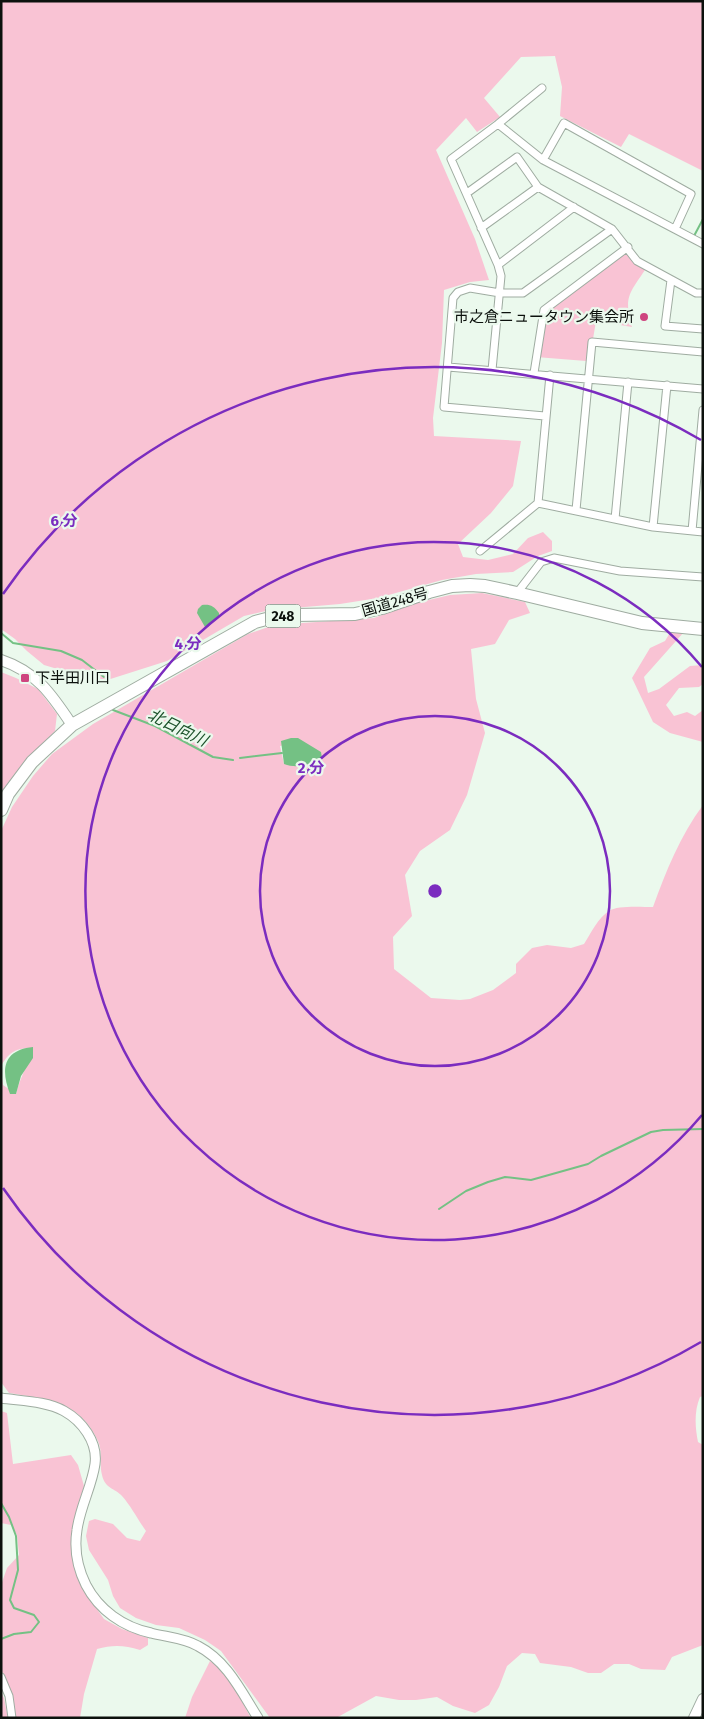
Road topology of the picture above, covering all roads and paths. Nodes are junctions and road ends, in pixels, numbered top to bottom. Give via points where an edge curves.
1 (542, 88) dead end
2 (498, 124) junction
3 (543, 160) junction
4 (538, 187) junction
5 (467, 193) junction
6 (574, 207) junction
7 (482, 228) junction
8 (612, 229) junction
9 (675, 229) junction
10 (701, 242) edge
11 (628, 248) junction
12 (498, 265) junction
13 (670, 280) junction
14 (500, 293) junction
15 (703, 293) edge
16 (703, 329) edge
17 (703, 352) edge
18 (448, 366) junction
19 (492, 370) junction
20 (534, 373) junction
21 (550, 374) junction
22 (588, 378) junction
23 (628, 382) junction
24 (667, 385) junction
25 (703, 389) edge
26 (703, 410) edge
27 (545, 416) junction
28 (538, 503) junction
29 (576, 510) junction
30 (615, 519) junction
31 (653, 527) junction
32 (692, 531) junction
33 (703, 532) edge
34 (480, 551) dead end
35 (703, 577) edge
36 (517, 593) junction
37 (703, 629) edge
38 (1, 660) edge
39 (72, 725) junction
40 (1, 810) edge
41 (1, 1398) edge
42 (1, 1677) edge
43 (703, 1699) edge
44 (12, 1718) edge
45 (258, 1718) edge
46 (694, 1718) edge

1 - 2 street
2 - 3 street
2 - 5 street via 451,159
3 - 9 street
3 - 9 street via 564,123 691,194
4 - 5 street via 516,157
4 - 6 street
4 - 7 street
5 - 7 street
6 - 8 street
6 - 12 street
7 - 12 street
8 - 11 street
8 - 14 street via 523,293
9 - 10 street
11 - 13 street via 637,261
11 - 20 street via 544,310
12 - 14 street
13 - 15 street via 696,293
13 - 16 street via 665,326
14 - 18 street via 470,288 458,292 453,298
14 - 19 street
17 - 22 street via 592,342
18 - 19 street
18 - 27 street via 444,406
19 - 20 street
20 - 21 street
21 - 22 street
21 - 27 street
22 - 23 street
22 - 29 street
23 - 24 street
23 - 30 street
24 - 25 street
24 - 31 street
26 - 32 street
27 - 28 street
28 - 29 street
28 - 34 street
29 - 30 street
30 - 31 street
31 - 32 street
32 - 33 street
35 - 36 street via 620,571 554,558 541,562
36 - 37 highway, 国道248号 / 248 via 642,623
36 - 39 highway, 国道248号 / 248 via 485,586 452,586 355,614 295,615 255,622
38 - 39 main road via 41,682
39 - 40 highway, 国道248号 / 248 via 32,762 8,794
41 - 45 street via 47,1404 64,1411 84,1427 91,1439 95,1463 75,1542 80,1571 95,1600 119,1621 148,1633 185,1641 210,1653 229,1672
42 - 44 street via 9,1696
43 - 46 main road

